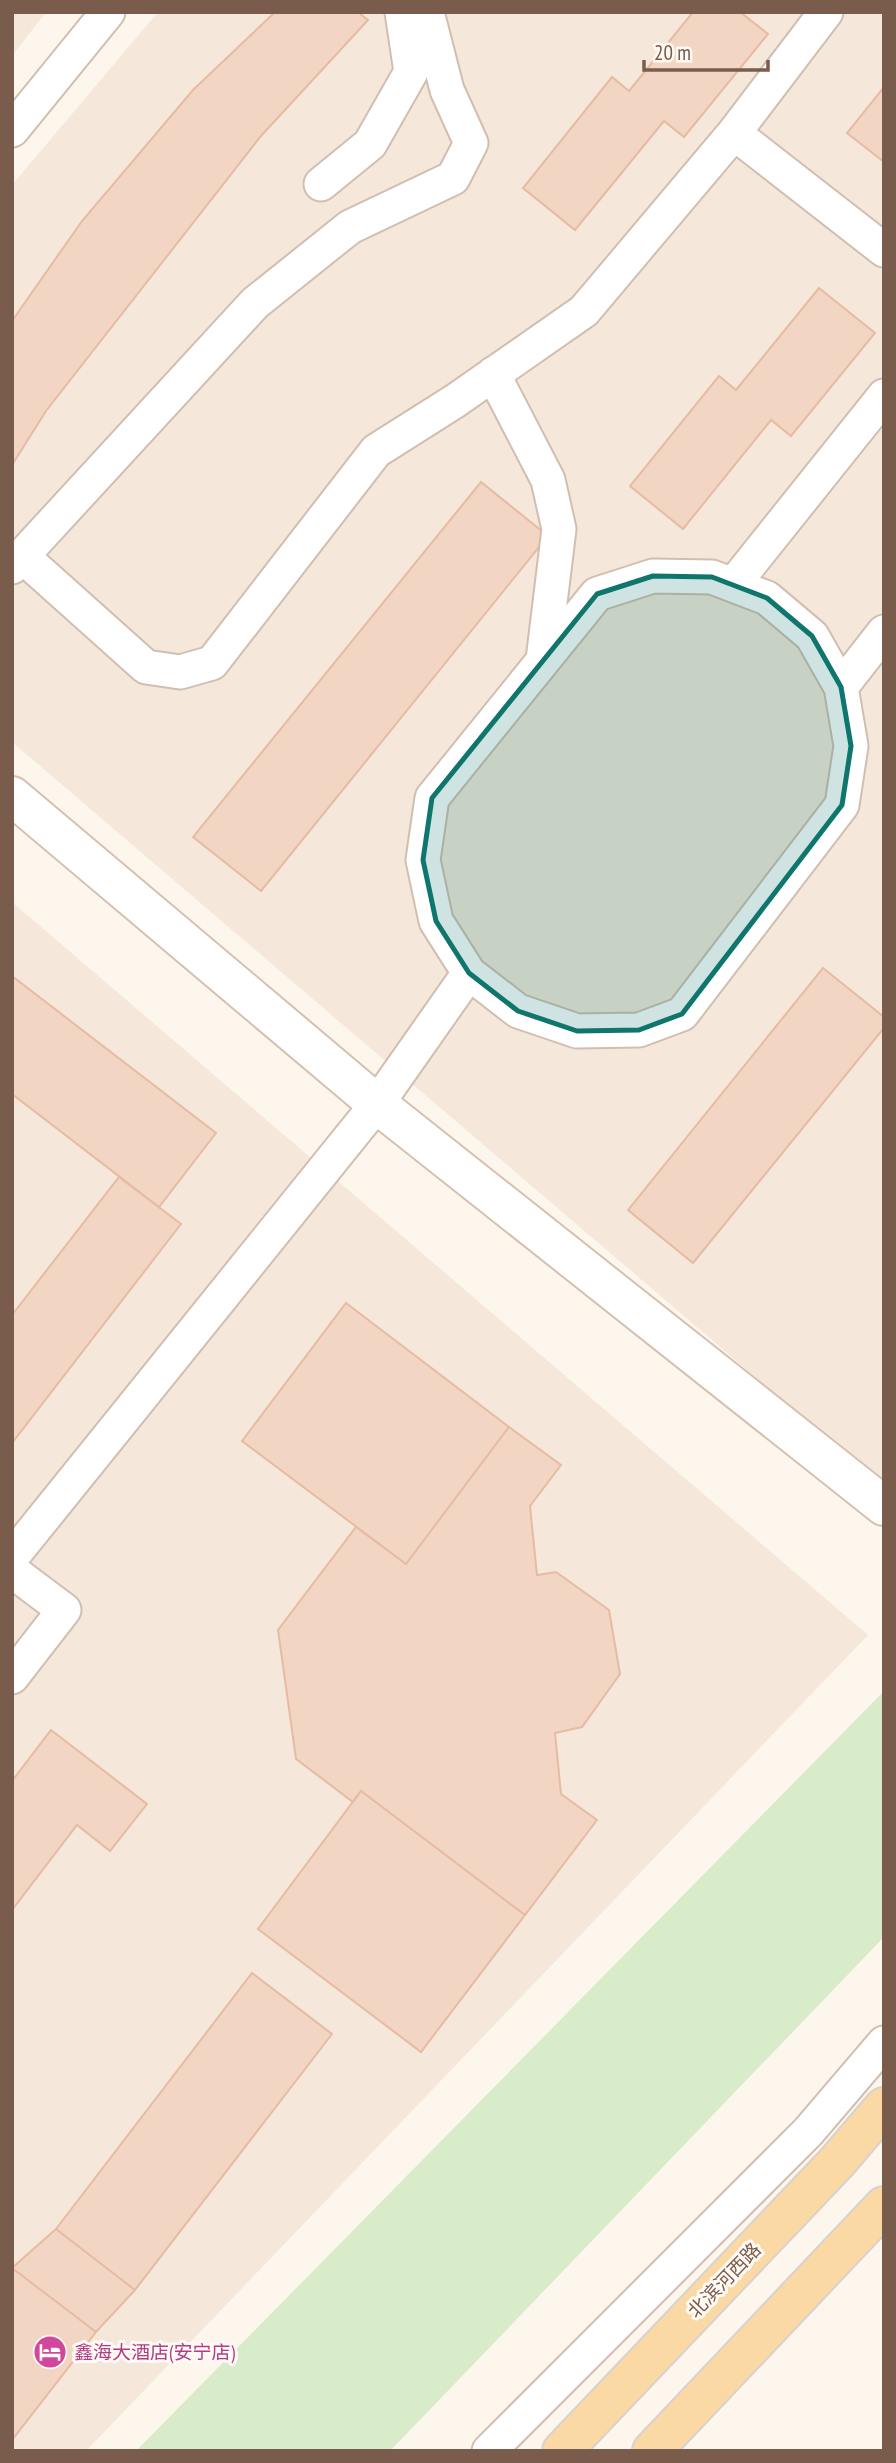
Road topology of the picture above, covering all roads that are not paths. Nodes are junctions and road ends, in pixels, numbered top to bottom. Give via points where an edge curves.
1 (108, 12) edge
2 (402, 12) edge
3 (826, 12) edge
4 (438, 18) edge
5 (12, 130) edge
6 (734, 134) junction
7 (321, 184) dead end
8 (884, 250) edge
9 (493, 374) junction
10 (884, 396) edge
11 (17, 562) edge
12 (733, 585) junction
13 (884, 632) edge
14 (543, 660) junction
15 (841, 687) junction
16 (12, 796) edge
17 (469, 973) junction
18 (377, 1104) junction
19 (884, 1506) edge
20 (12, 1557) edge
21 (12, 1571) edge
22 (12, 1677) edge
23 (884, 2043) edge
24 (884, 2107) edge
25 (884, 2206) edge
26 (489, 2451) edge
27 (562, 2451) edge
28 (652, 2451) edge

1 - 5 street
2 - 7 street via 411,72 370,144
3 - 6 street
4 - 11 street via 447,90 471,143 453,178 350,227 255,303
6 - 8 street
6 - 9 street via 584,311
9 - 11 street via 376,451 212,663 180,672 146,667
9 - 14 street via 548,480 559,529
10 - 12 street
12 - 14 street via 712,577 653,576 597,594
12 - 15 street via 768,598 812,636
13 - 15 street
14 - 17 street via 432,798 423,860 436,921
15 - 17 street via 851,746 842,804 682,1014 639,1030 577,1031 518,1011
16 - 18 street
17 - 18 street
18 - 19 street
18 - 20 street
21 - 22 street via 64,1611
23 - 26 street via 808,2132
24 - 27 main road, 北滨河西路
25 - 28 main road

